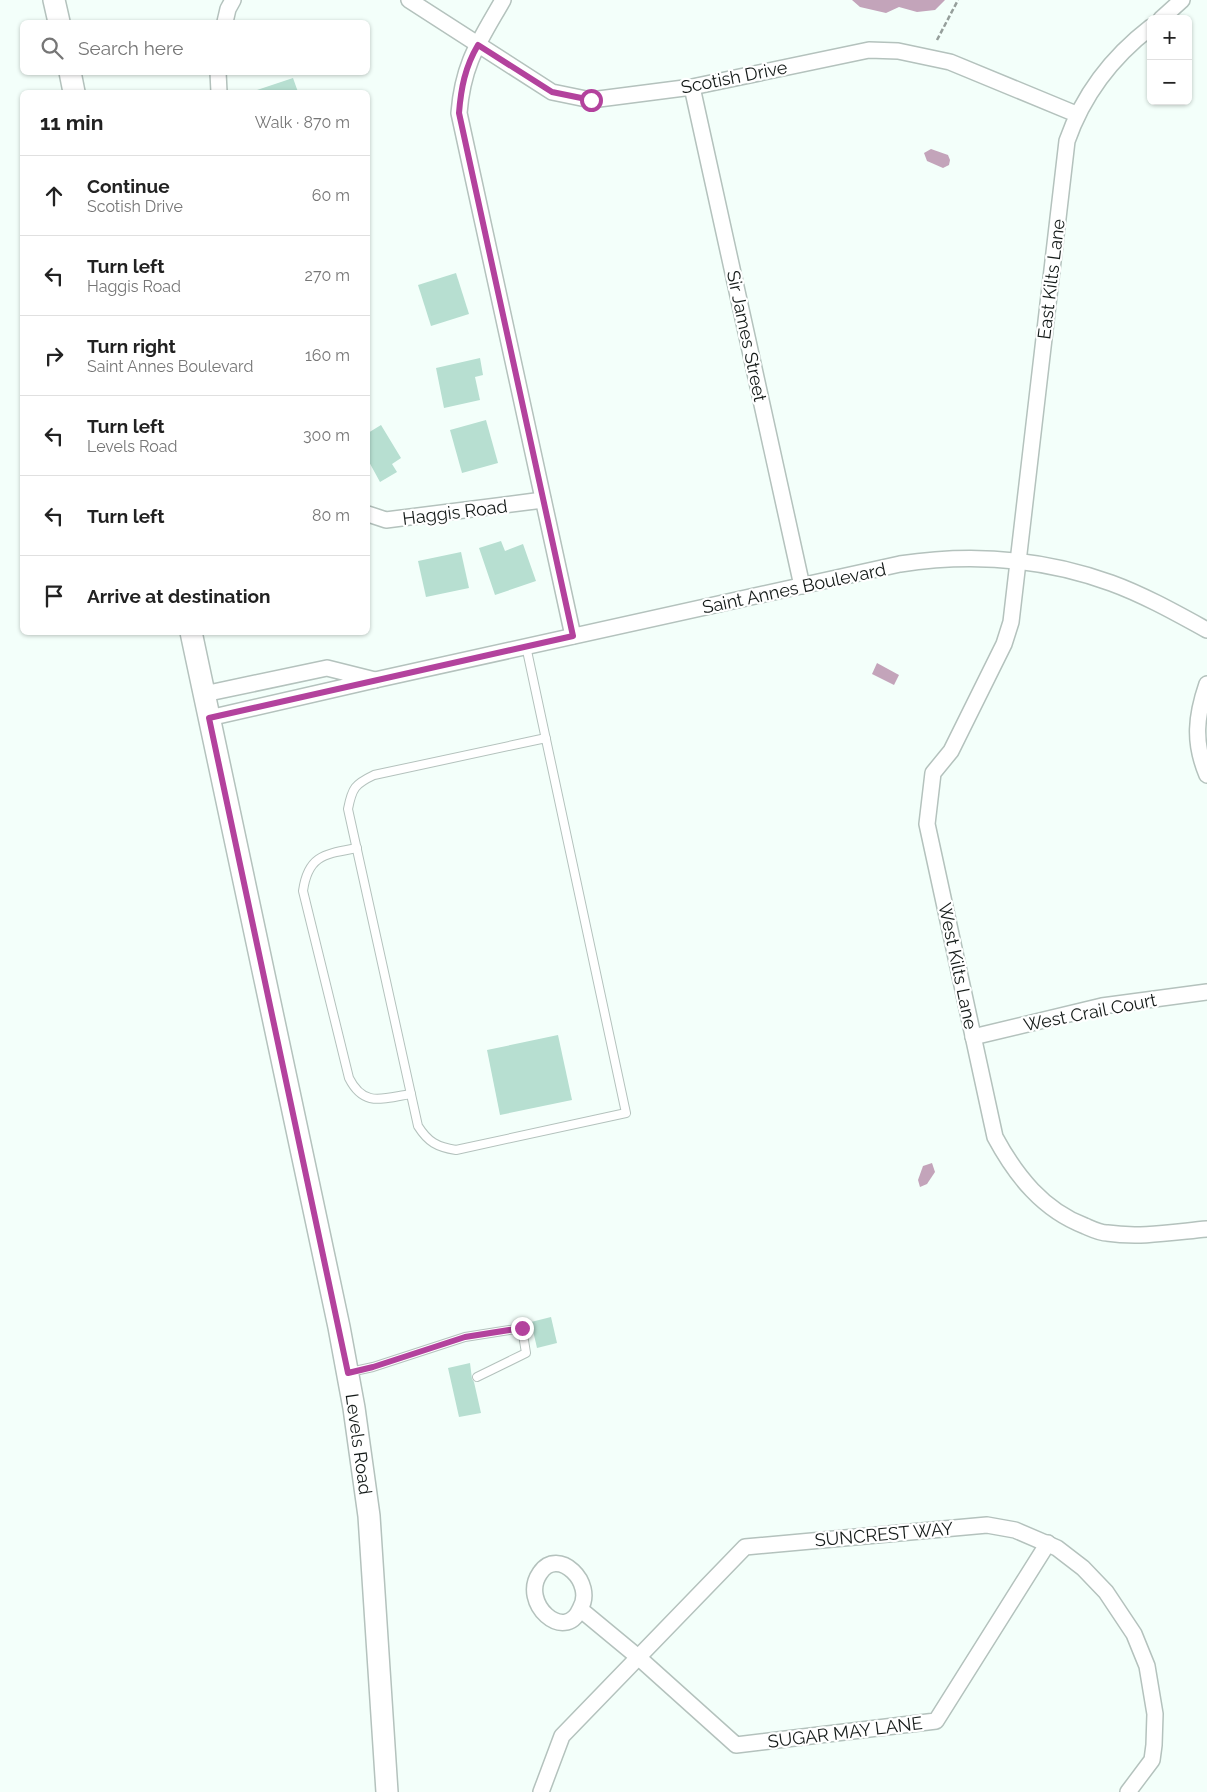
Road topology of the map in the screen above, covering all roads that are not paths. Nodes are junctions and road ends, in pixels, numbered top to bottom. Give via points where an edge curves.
1 (54, 0) edge
2 (233, 0) edge
3 (408, 0) edge
4 (503, 0) edge
5 (1182, 0) edge
6 (1165, 15) edge
7 (59, 20) edge
8 (225, 20) edge
9 (1147, 31) edge
10 (478, 45) junction
11 (71, 75) edge
12 (218, 75) edge
13 (692, 86) junction
14 (74, 90) edge
15 (219, 90) edge
16 (1076, 114) junction
17 (543, 500) junction
18 (370, 515) edge
19 (1018, 561) junction
20 (802, 586) junction
21 (1207, 630) edge
22 (192, 635) edge
23 (573, 636) junction
24 (526, 646) junction
25 (375, 680) junction
26 (1207, 684) edge
27 (204, 694) junction
28 (209, 718) junction
29 (546, 738) junction
30 (1207, 775) edge
31 (357, 848) junction
32 (1207, 992) edge
33 (973, 1037) junction
34 (410, 1094) junction
35 (1207, 1229) edge
36 (348, 1373) junction
37 (477, 1377) dead end
38 (1048, 1543) junction
39 (580, 1609) dead end
40 (638, 1657) junction
41 (387, 1792) edge
42 (540, 1792) edge
43 (1128, 1792) edge

1 - 7 main road
2 - 8 street
3 - 10 street, Scotish Drive
4 - 10 street
5 - 6 street
9 - 16 street, East Kilts Lane via 1130,43 1098,80
10 - 13 street, Scotish Drive via 552,92 591,100
10 - 17 street via 469,60 461,86 459,113
11 - 14 main road
12 - 15 street
13 - 16 street, Scotish Drive via 870,50 898,51 950,62
13 - 20 street, Sir James Street
16 - 19 street, East Kilts Lane via 1067,140
17 - 18 street, Haggis Road via 386,520
17 - 23 street
19 - 20 street, Saint Annes Boulevard via 992,557 931,560
19 - 21 street, Saint Annes Boulevard via 1046,564 1112,583
19 - 33 street, West Kilts Lane via 1011,622 1004,644 951,751 933,773 927,824
20 - 23 street, Saint Annes Boulevard
22 - 27 main road, Levels Road
23 - 24 street, Saint Annes Boulevard
24 - 25 street, Saint Annes Boulevard
24 - 29 lane
25 - 27 street, Saint Annes Boulevard via 326,668
25 - 28 street, Saint Annes Boulevard
26 - 30 street via 1198,712 1198,741
27 - 28 main road, Levels Road
28 - 36 main road, Levels Road
29 - 31 lane via 374,776 360,782 351,792 348,809
29 - 34 lane via 626,1113 456,1150 440,1148 426,1139 418,1126
31 - 34 lane
31 - 34 lane via 324,855 313,862 305,876 304,891 349,1078 355,1090 375,1099
32 - 33 street, West Crail Court via 1102,1006
33 - 35 street, West Kilts Lane via 995,1137 1028,1188 1066,1219 1106,1233 1146,1235
36 - 37 lane via 465,1337 522,1328 526,1353
36 - 41 main road, Levels Road via 372,1549
38 - 40 street, SUNCREST WAY via 1015,1530 972,1525 745,1547
38 - 40 street, SUGAR MAY LANE via 936,1721 736,1745
38 - 43 street, SUNCREST WAY via 1083,1568 1106,1592 1134,1634 1146,1666 1156,1714 1152,1760
39 - 40 street
40 - 42 street, SUNCREST WAY via 562,1736

